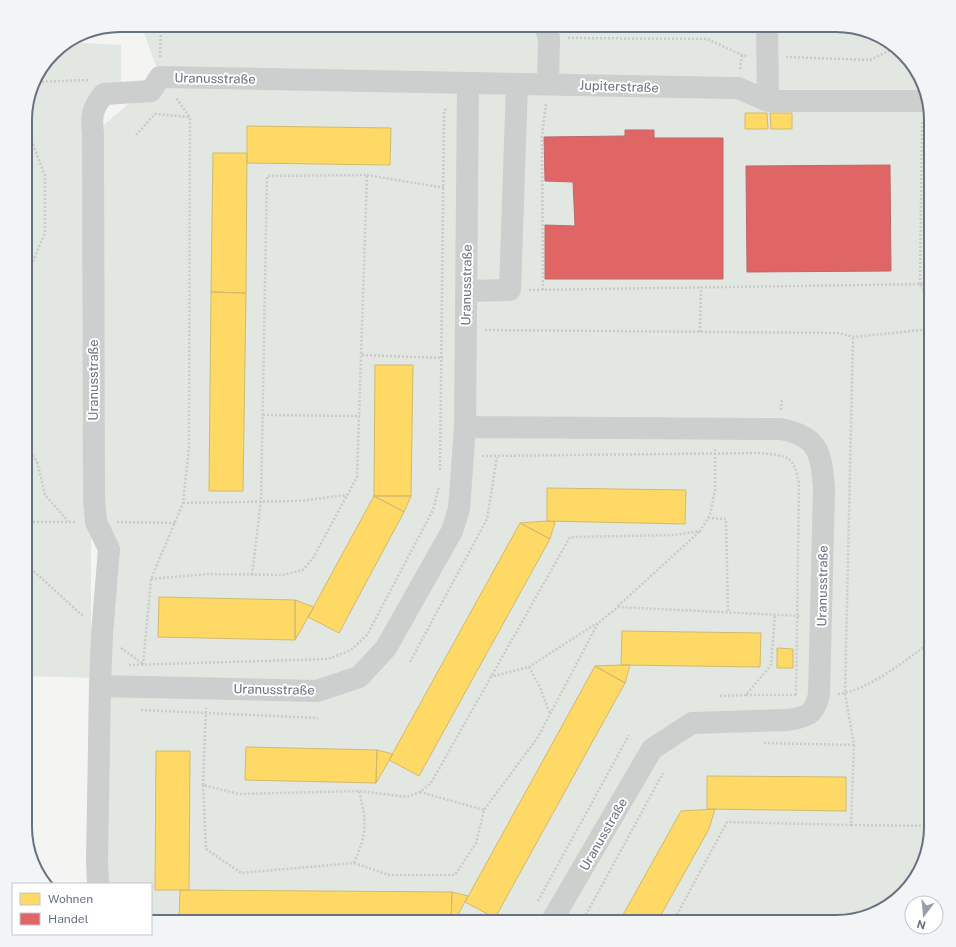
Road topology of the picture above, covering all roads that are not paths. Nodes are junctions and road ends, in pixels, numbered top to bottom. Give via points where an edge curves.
1 (547, 32) edge
2 (767, 32) edge
3 (468, 83) junction
4 (548, 83) junction
5 (517, 84) junction
6 (768, 100) junction
7 (921, 101) edge
8 (466, 290) junction
9 (465, 427) junction
10 (100, 686) junction
11 (98, 883) edge
12 (555, 915) edge

1 - 4 street
2 - 6 street
3 - 5 street, Jupiterstraße
3 - 8 street, Uranusstraße
3 - 10 street, Uranusstraße via 160,77 151,91 104,94 95,105 92,120 94,499 96,522 109,549
4 - 5 street, Jupiterstraße
4 - 6 street, Jupiterstraße via 738,88
5 - 8 street via 510,290
6 - 7 street, Jupiterstraße
8 - 9 street, Uranusstraße
9 - 10 street, Uranusstraße via 459,509 452,531 386,648 359,677 317,691
9 - 12 street, Uranusstraße via 758,428 791,431 804,436 816,445 821,457 824,490 819,695 816,707 801,718 788,720 692,723 652,749
10 - 11 street, Uranusstraße

